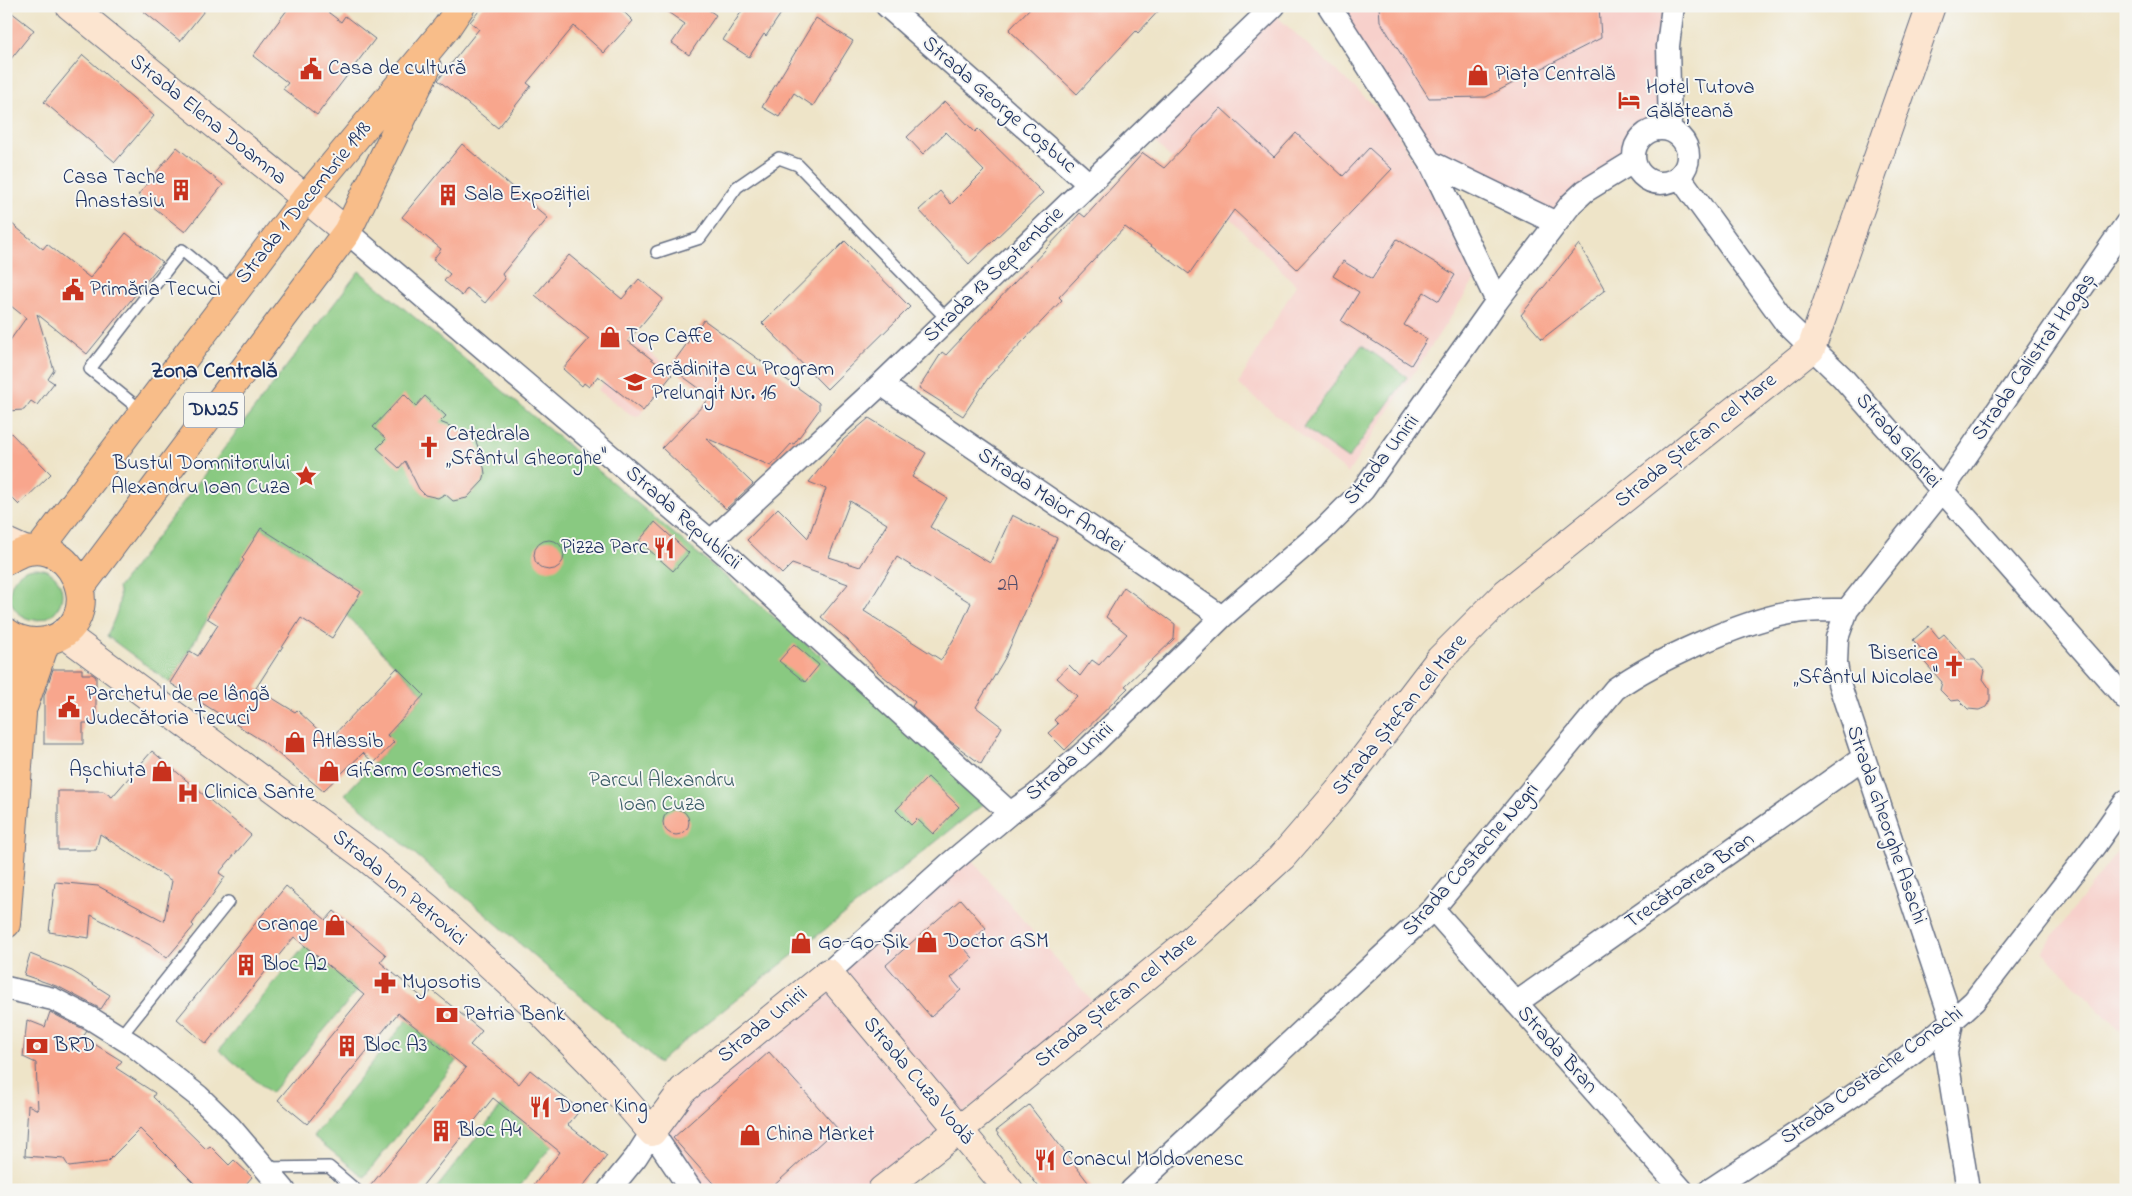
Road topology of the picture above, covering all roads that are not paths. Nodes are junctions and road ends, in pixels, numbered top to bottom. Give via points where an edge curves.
1 (70, 6) edge
2 (888, 6) edge
3 (1274, 6) edge
4 (1329, 6) edge
5 (1673, 6) edge
6 (1931, 6) edge
7 (454, 16) edge
8 (1670, 129) junction
9 (1430, 162) junction
10 (1634, 162) junction
11 (1679, 176) junction
12 (1089, 184) junction
13 (305, 199) junction
14 (1556, 223) junction
15 (2126, 224) edge
16 (347, 232) junction
17 (657, 252) dead end
18 (233, 292) junction
19 (1497, 301) junction
20 (948, 320) junction
21 (1811, 349) junction
22 (881, 384) junction
23 (143, 412) junction
24 (1942, 491) junction
25 (711, 541) junction
26 (19, 551) edge
27 (80, 588) junction
28 (1847, 610) junction
29 (1222, 618) junction
30 (10, 635) edge
31 (54, 637) junction
32 (2126, 699) edge
33 (22, 714) junction
34 (1863, 758) junction
35 (2125, 803) edge
36 (1010, 813) junction
37 (228, 902) dead end
38 (1434, 909) junction
39 (6, 924) edge
40 (828, 973) junction
41 (6, 988) edge
42 (1516, 1003) junction
43 (1952, 1022) junction
44 (120, 1037) junction
45 (959, 1130) junction
46 (652, 1132) junction
47 (265, 1168) junction
48 (284, 1190) edge
49 (356, 1190) edge
50 (609, 1190) edge
51 (691, 1190) edge
52 (882, 1190) edge
53 (1009, 1190) edge
54 (1132, 1190) edge
55 (1682, 1190) edge
56 (1710, 1190) edge
57 (1968, 1190) edge

1 - 13 street, Strada Elena Doamna
2 - 12 street, Strada George Coșbuc
3 - 12 street, Strada 13 Septembrie
4 - 9 street
5 - 8 street via 1668,46
6 - 21 street
7 - 13 main road, Strada 1 Decembrie 1918 / DN25
7 - 16 main road, Strada 1 Decembrie 1918 / DN25
8 - 10 street via 1654,129 1640,138
8 - 11 street via 1679,134 1688,150 1686,169
9 - 14 street
9 - 19 street
10 - 11 street via 1638,170 1653,182 1662,184
10 - 14 street, Strada Unirii via 1585,191
11 - 21 street, Strada Gloriei via 1763,295
12 - 20 street, Strada 13 Septembrie
13 - 16 street, Strada Elena Doamna
13 - 18 main road, Strada 1 Decembrie 1918 / DN25
14 - 19 street, Strada Unirii
15 - 24 street, Strada Calistrat Hogaș
16 - 25 street, Strada Republicii
16 - 27 main road, Strada 1 Decembrie 1918 / DN25
17 - 20 lane via 700,238 737,187 779,158 798,165
18 - 23 main road, Strada 1 Decembrie 1918 / DN25
18 - 23 lane via 182,250 90,369
19 - 29 street, Strada Unirii via 1363,490 1323,530
20 - 22 street, Strada 13 Septembrie
21 - 24 street, Strada Gloriei via 1842,377
21 - 45 street, Strada Ștefan cel Mare via 1506,593 1440,659 1338,792 1282,857 1191,940
22 - 25 street, Strada 13 Septembrie
22 - 29 street, Strada Maior Andrei
23 - 26 main road, Strada 1 Decembrie 1918 / DN25
24 - 28 street, Strada Gheorghe Asachi
24 - 32 street, Strada Gloriei
25 - 36 street, Strada Republicii
26 - 27 main road, DN25 via 50,553 70,566
27 - 31 main road, DN25 via 78,613
28 - 34 street, Strada Gheorghe Asachi via 1837,638 1836,663 1839,683
28 - 38 street, Strada Costache Negri via 1791,612 1750,624 1635,675 1615,689
29 - 36 street, Strada Unirii via 1090,747 1036,795
30 - 31 main road, DN25 via 27,642
30 - 33 main road, DN25
31 - 33 main road, DN25
31 - 46 street, Strada Ion Petrovici via 366,858 428,908 603,1075
33 - 39 main road, DN25
34 - 42 street, Trecătoarea Bran
34 - 43 street, Strada Gheorghe Asachi
35 - 43 street, Strada Costache Conachi via 1980,994
36 - 40 street, Strada Unirii
37 - 44 lane
38 - 42 street, Strada Bran
38 - 54 street, Strada Costache Negri
40 - 45 street, Strada Cuza Vodă
40 - 46 street, Strada Unirii via 683,1090
41 - 44 street via 53,1000
42 - 55 street, Strada Bran
43 - 56 street, Strada Costache Conachi
43 - 57 street, Strada Gheorghe Asachi via 1946,1052
44 - 47 street via 198,1096
45 - 52 street, Strada Ștefan cel Mare
45 - 53 street, Strada Cuza Vodă
46 - 50 street, Strada Unirii
46 - 51 street, Strada Ion Petrovici
47 - 48 street
47 - 49 lane via 329,1167

